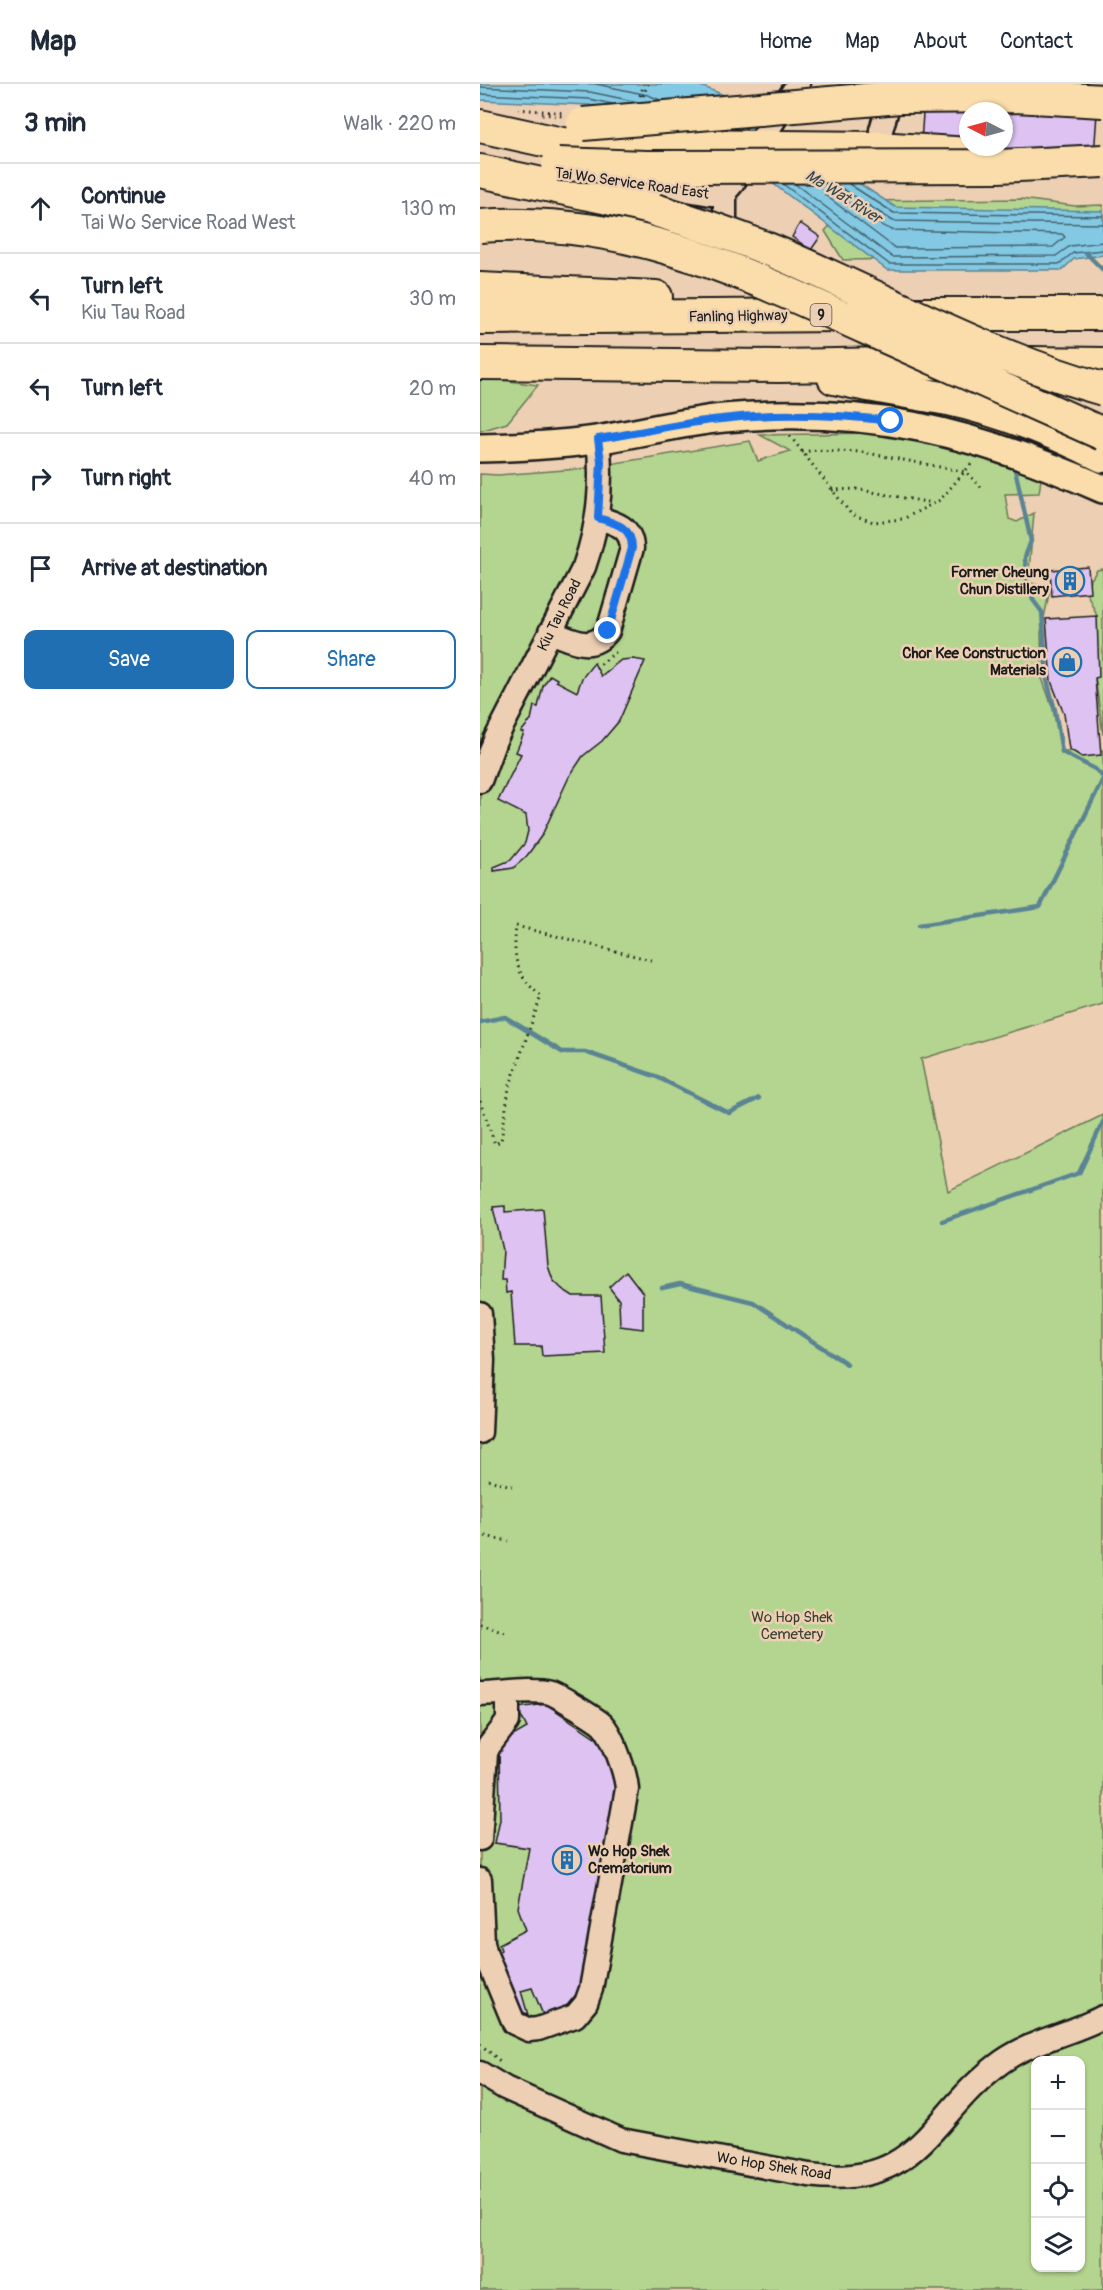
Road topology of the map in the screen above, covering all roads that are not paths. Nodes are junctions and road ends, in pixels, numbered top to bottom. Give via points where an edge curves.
1 (894, 84) edge
2 (793, 85) edge
3 (1103, 101) edge
4 (480, 125) edge
5 (882, 130) dead end
6 (480, 156) edge
7 (1103, 162) edge
8 (480, 170) edge
9 (1103, 177) edge
10 (725, 192) junction
11 (480, 226) edge
12 (783, 241) dead end
13 (480, 289) edge
14 (480, 311) edge
15 (1044, 313) junction
16 (1103, 314) edge
17 (599, 317) junction
18 (480, 318) edge
19 (480, 363) edge
20 (1103, 364) edge
21 (779, 366) junction
22 (1103, 389) edge
23 (1103, 434) edge
24 (598, 439) junction
25 (480, 448) edge
26 (1103, 456) edge
27 (1103, 489) edge
28 (598, 518) junction
29 (550, 632) junction
30 (480, 781) edge
31 (480, 1314) edge
32 (480, 1432) edge
33 (508, 1693) junction
34 (480, 1694) edge
35 (480, 1839) edge
36 (480, 1880) edge
37 (1103, 2017) edge
38 (480, 2073) edge

1 - 5 street
2 - 10 street, Tai Wo Service Road East
3 - 4 highway, bridge via 920,96 584,123
4 - 9 highway, bridge via 562,144 944,151
6 - 7 highway, bridge via 646,167
8 - 10 street, Tai Wo Service Road East via 549,171 702,194
8 - 22 highway, bridge via 632,204 711,228 797,261 987,348
10 - 12 street via 727,267
11 - 23 highway, bridge via 580,229 692,254
13 - 15 highway
14 - 17 highway
15 - 16 highway, Fanling Highway / 9
15 - 17 highway, Fanling Highway / 9
17 - 18 highway, Fanling Highway / 9
19 - 21 highway
20 - 21 highway
21 - 26 highway via 984,409 1038,427
24 - 25 main road
24 - 27 main road via 723,418 856,417 968,437
24 - 28 street, Kiu Tau Road
28 - 29 street, Kiu Tau Road via 584,567
28 - 29 street via 626,529 632,540 608,631 593,644
29 - 30 street, Kiu Tau Road via 495,740
31 - 32 street
33 - 34 street
33 - 35 street via 508,1721 486,1753
33 - 36 street via 551,1693 601,1723 627,1779 591,1989 575,2016 538,2029 529,2030 514,2023 486,1955
37 - 38 street, Wo Hop Shek Road via 1013,2054 981,2080 911,2153 889,2166 851,2176 809,2175 621,2140

